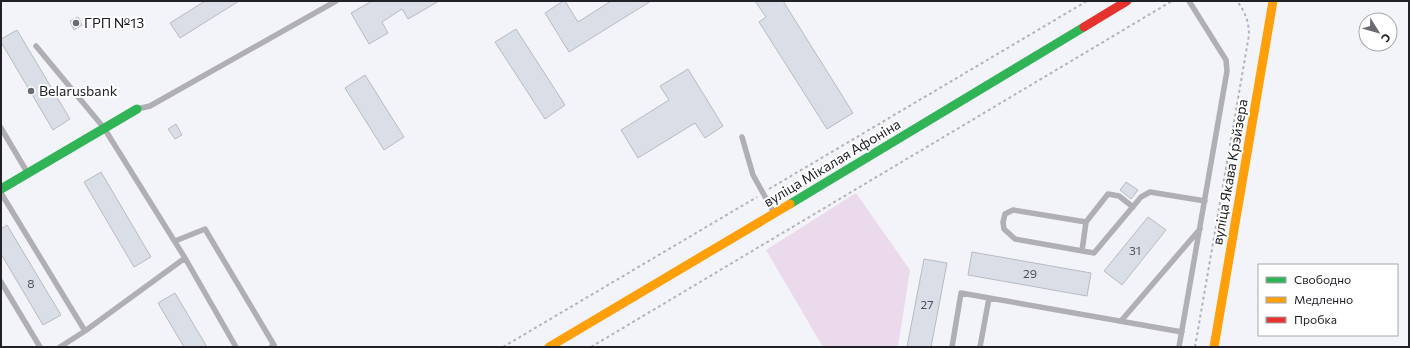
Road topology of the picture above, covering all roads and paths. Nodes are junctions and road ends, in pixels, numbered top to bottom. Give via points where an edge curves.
1 (336, 1) edge
2 (1087, 1) edge
3 (1128, 1) edge
4 (1172, 1) edge
5 (1190, 1) edge
6 (1237, 1) edge
7 (1273, 1) edge
8 (36, 46) dead end
9 (137, 109) joint
10 (1, 128) edge
11 (104, 128) junction
12 (742, 136) dead end
13 (28, 173) junction
14 (1, 189) edge
15 (1, 193) edge
16 (763, 193) junction
17 (1205, 201) junction
18 (1133, 207) junction
19 (774, 214) junction
20 (1086, 222) junction
21 (1200, 229) junction
22 (175, 241) junction
23 (1082, 251) junction
24 (185, 258) junction
25 (1, 282) edge
26 (989, 298) junction
27 (1121, 321) junction
28 (85, 331) junction
29 (1182, 332) junction
30 (40, 347) edge
31 (60, 347) edge
32 (236, 347) edge
33 (271, 347) edge
34 (503, 347) edge
35 (549, 347) edge
36 (591, 347) edge
37 (952, 347) edge
38 (980, 347) edge
39 (1179, 347) edge
40 (1195, 347) edge
41 (1214, 347) edge

1 - 9 lane via 150,106
2 - 16 path
3 - 19 street, вуліца Мікалая Афоніна
4 - 36 path
5 - 17 lane via 1226,60 1227,71
6 - 40 path via 1247,16 1249,35
7 - 41 street, вуліца Якава Крэйзера
8 - 11 lane
9 - 11 street
10 - 13 lane
11 - 13 street
11 - 22 lane
12 - 16 lane via 752,175
13 - 14 street
15 - 28 lane
16 - 19 lane
16 - 34 path
17 - 18 lane via 1150,192 1141,197
17 - 21 lane
18 - 20 lane via 1119,196 1108,194
18 - 23 lane via 1094,253
19 - 35 street, вуліца Мікалая Афоніна
20 - 23 lane
20 - 23 lane via 1013,210 1005,214 1003,222 1004,229 1015,239
21 - 27 lane
21 - 29 lane
22 - 24 lane
22 - 33 lane via 205,229 274,345
24 - 28 lane
24 - 32 lane
25 - 30 lane
26 - 27 lane
26 - 37 lane via 961,293
26 - 38 lane
27 - 29 lane
28 - 31 lane
29 - 39 lane

